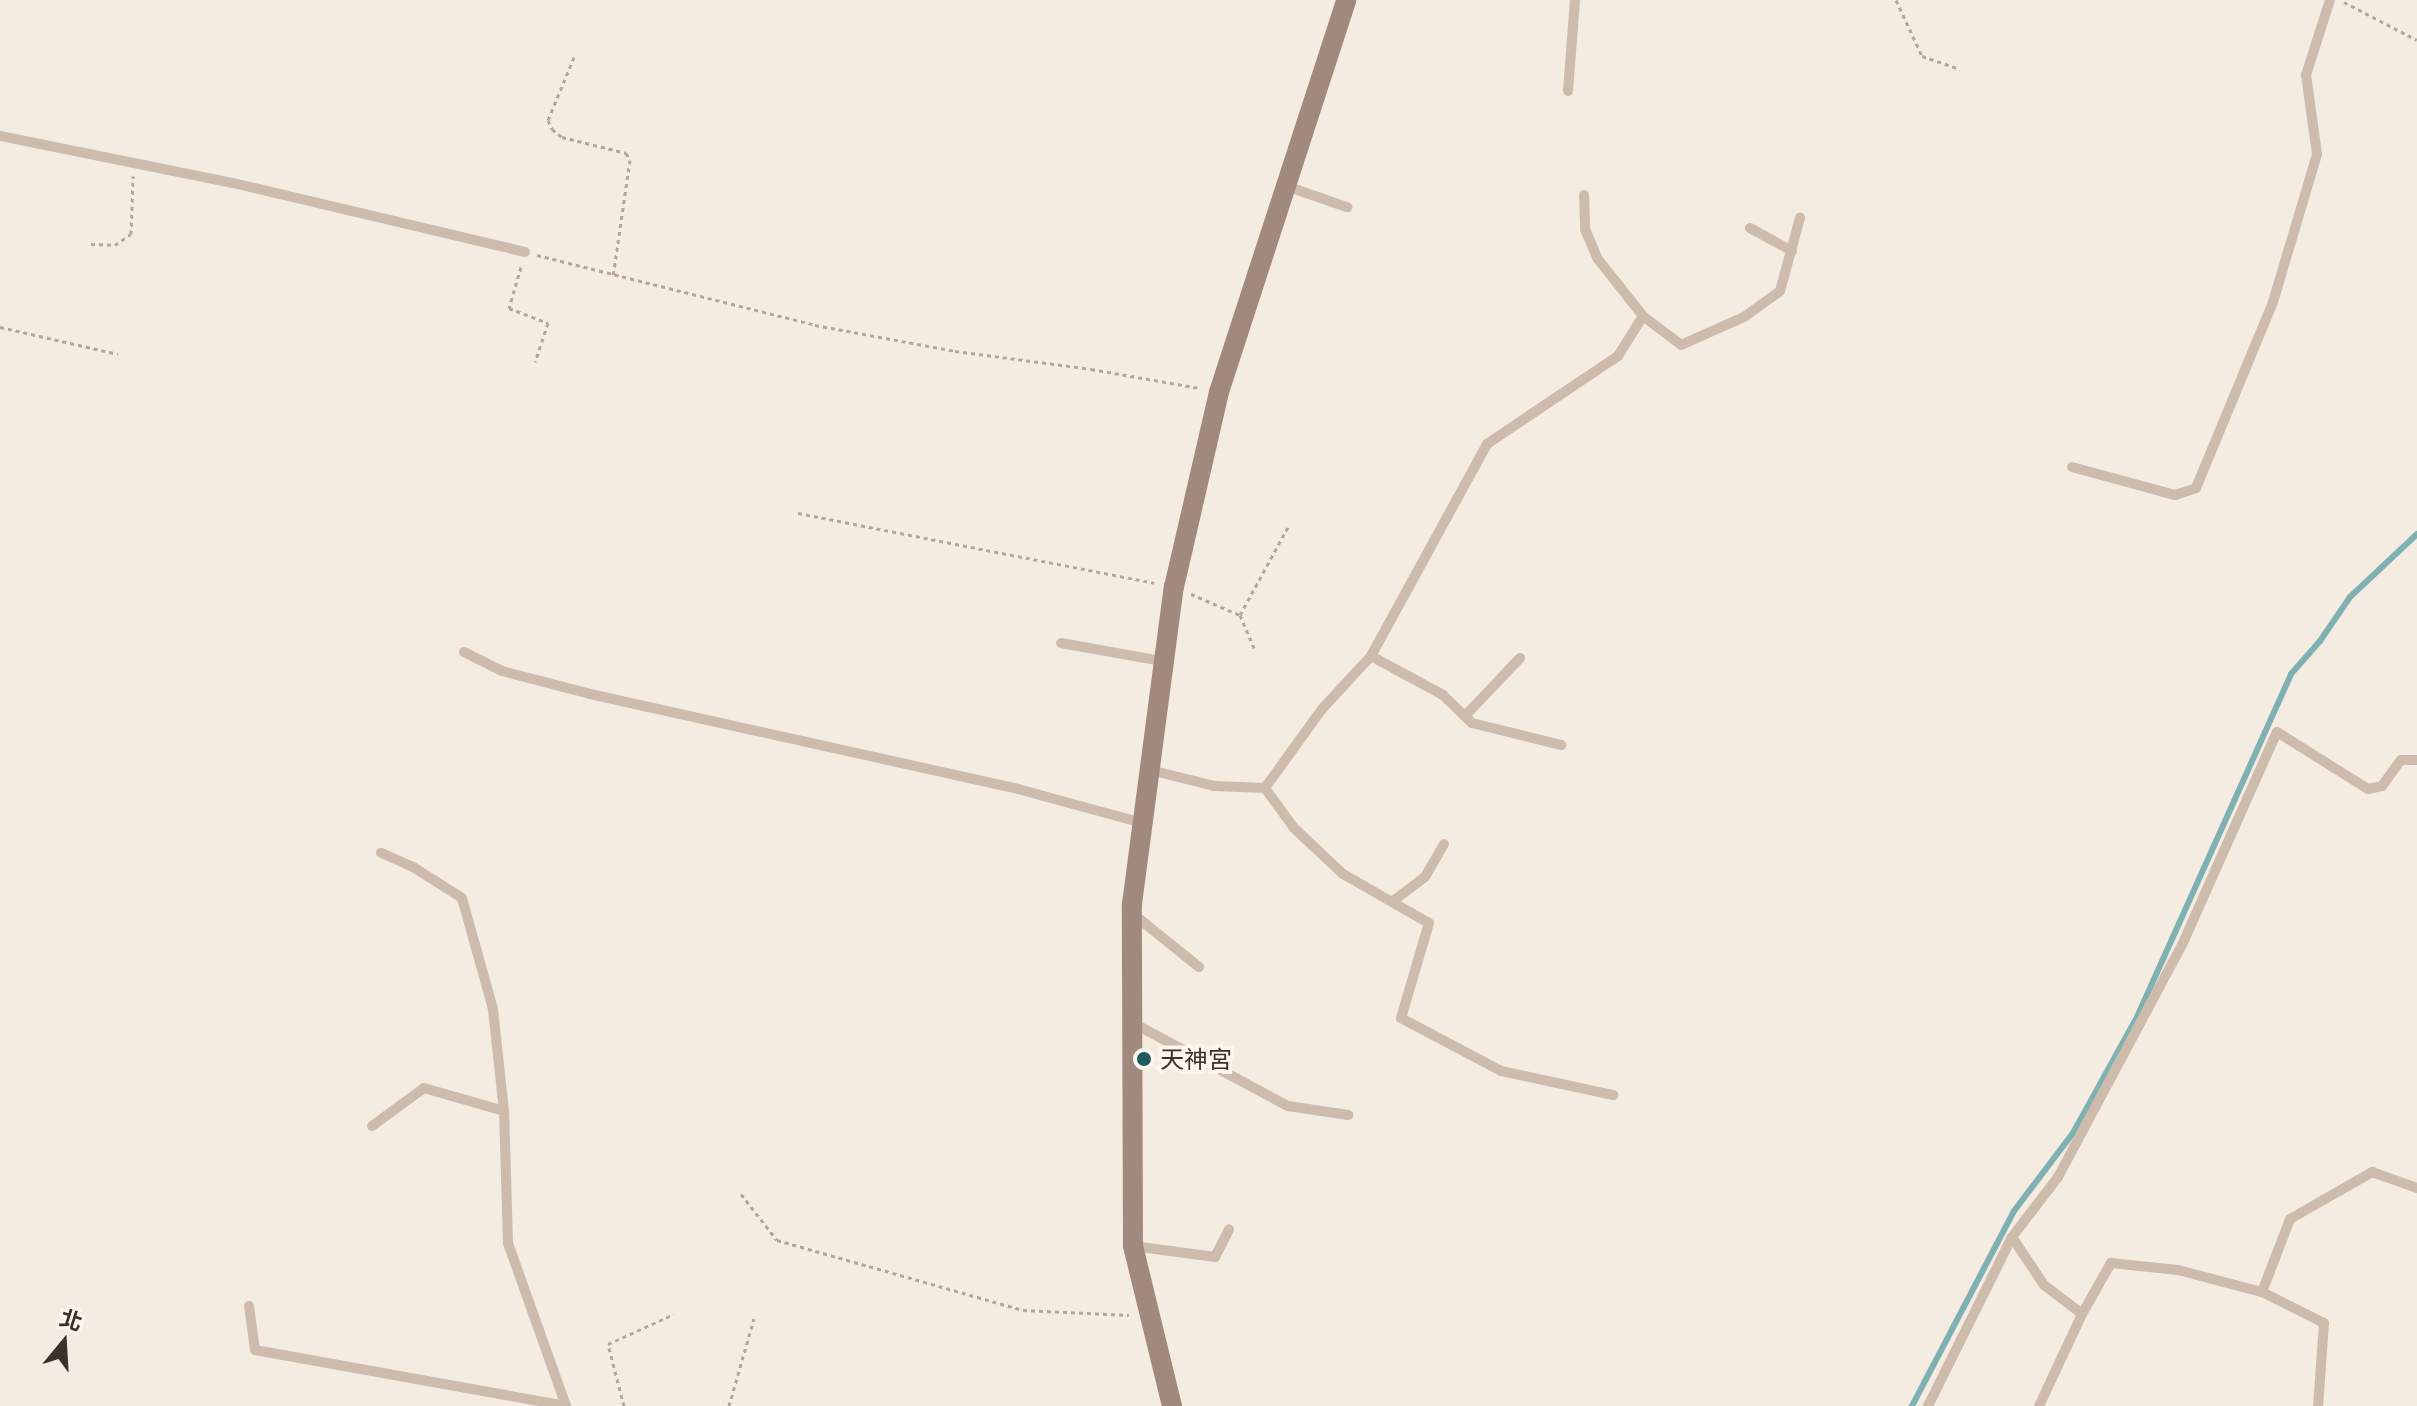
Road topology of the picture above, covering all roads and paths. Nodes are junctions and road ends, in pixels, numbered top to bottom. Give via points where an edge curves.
1 (1346, 0) edge
2 (1575, 0) edge
3 (1896, 0) edge
4 (2330, 0) edge
5 (2341, 0) edge
6 (2417, 40) edge
7 (574, 57) dead end
8 (1960, 69) dead end
9 (1568, 91) dead end
10 (0, 136) edge
11 (134, 165) junction
12 (1286, 186) junction
13 (1584, 195) dead end
14 (1347, 207) dead end
15 (1800, 218) dead end
16 (1750, 228) dead end
17 (91, 244) dead end
18 (1792, 251) junction
19 (525, 252) junction
20 (613, 276) junction
21 (1643, 316) junction
22 (0, 327) edge
23 (118, 354) dead end
24 (535, 362) dead end
25 (1219, 392) junction
26 (2072, 467) dead end
27 (798, 513) dead end
28 (1289, 525) dead end
29 (1174, 587) junction
30 (1240, 615) junction
31 (1061, 643) dead end
32 (1254, 648) dead end
33 (464, 652) dead end
34 (1371, 656) junction
35 (1520, 658) dead end
36 (1162, 661) junction
37 (1465, 716) junction
38 (1561, 745) dead end
39 (2417, 760) edge
40 (1150, 770) junction
41 (1265, 788) junction
42 (1142, 823) junction
43 (1444, 844) dead end
44 (381, 853) dead end
45 (1393, 901) junction
46 (1132, 913) junction
47 (1199, 967) dead end
48 (1133, 1023) junction
49 (1613, 1095) dead end
50 (504, 1111) junction
51 (1348, 1115) dead end
52 (372, 1126) dead end
53 (2417, 1188) edge
54 (741, 1194) dead end
55 (1229, 1229) dead end
56 (2012, 1237) junction
57 (1133, 1246) junction
58 (2262, 1292) junction
59 (249, 1306) dead end
60 (674, 1314) dead end
61 (2082, 1314) junction
62 (1147, 1316) junction
63 (754, 1318) dead end
64 (530, 1403) edge
65 (624, 1406) edge
66 (729, 1406) edge
67 (1172, 1406) edge
68 (1928, 1406) edge
69 (2039, 1406) edge
70 (2318, 1406) edge

1 - 12 street
2 - 9 lane
3 - 8 path via 1922,56
4 - 26 lane via 2306,75 2317,154 2273,302 2196,488 2175,495
5 - 6 path
7 - 20 path via 548,120 552,129 562,137 626,153 630,160
10 - 11 lane
11 - 17 path via 131,234 115,245
11 - 19 lane
12 - 14 lane
12 - 25 street
13 - 21 lane via 1585,229 1598,259
15 - 18 lane
16 - 18 lane
18 - 21 lane via 1780,291 1744,317 1681,345
19 - 20 path
19 - 24 path via 509,308 548,323
20 - 25 path via 830,328
21 - 34 lane via 1618,356 1487,444
22 - 23 path
25 - 29 street
27 - 29 path
28 - 30 path
29 - 30 path
29 - 36 street
30 - 32 path
31 - 36 lane
33 - 42 lane via 502,671 590,694 1018,789
34 - 37 lane via 1443,695
34 - 41 lane via 1322,709
35 - 37 lane
36 - 40 street
37 - 38 lane via 1472,723
39 - 56 lane via 2401,760 2382,786 2368,789 2277,732 2182,945 2058,1177
40 - 41 lane via 1214,786
40 - 42 street
41 - 45 lane via 1294,828 1343,874
42 - 46 street
43 - 45 lane via 1425,877
44 - 50 lane via 462,898 493,1009
45 - 49 lane via 1429,923 1401,1018 1501,1071
46 - 47 lane
46 - 48 street
48 - 51 lane via 1288,1106
48 - 57 street
50 - 52 lane via 424,1088
50 - 64 lane via 508,1243 566,1406
53 - 58 lane via 2372,1172 2290,1219
54 - 62 path via 777,1240 1023,1310
55 - 57 lane via 1215,1257
56 - 61 lane via 2044,1285
56 - 68 lane
57 - 62 street
58 - 61 lane via 2178,1270 2111,1263
58 - 70 lane via 2324,1323
59 - 64 lane via 255,1350
60 - 65 path via 608,1344
61 - 69 lane
62 - 67 street
63 - 66 path

